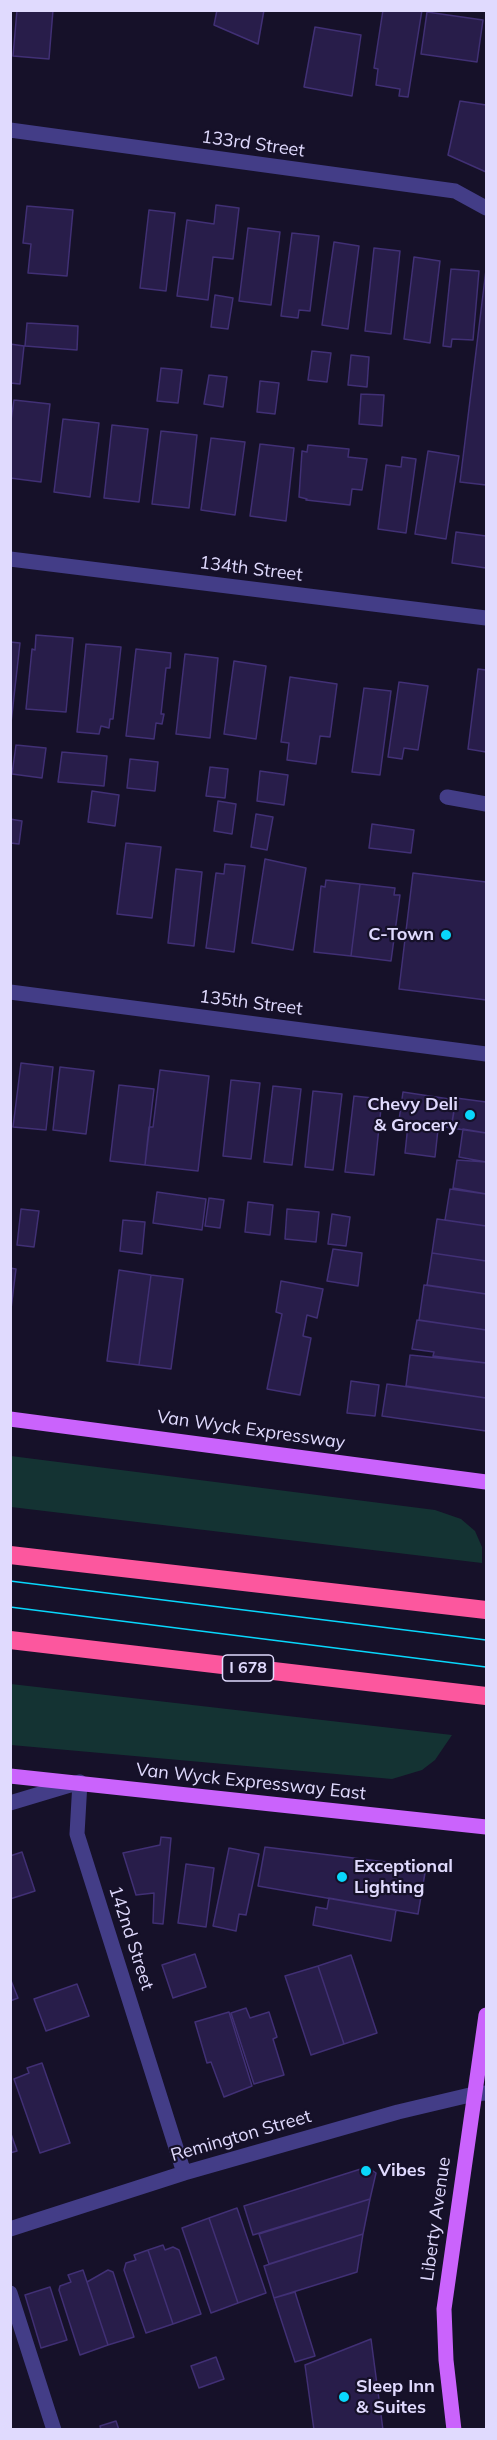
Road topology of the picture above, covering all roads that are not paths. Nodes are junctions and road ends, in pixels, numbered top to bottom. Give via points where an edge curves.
1 (10, 130) edge
2 (486, 208) edge
3 (10, 558) edge
4 (486, 618) edge
5 (447, 797) dead end
6 (486, 804) edge
7 (10, 992) edge
8 (486, 1053) edge
9 (10, 1419) edge
10 (486, 1482) edge
11 (10, 1555) edge
12 (486, 1610) edge
13 (10, 1640) edge
14 (486, 1696) edge
15 (10, 1776) edge
16 (80, 1782) junction
17 (10, 1803) edge
18 (486, 1827) edge
19 (486, 2015) edge
20 (480, 2093) edge
21 (184, 2173) junction
22 (10, 2229) edge
23 (10, 2293) edge
24 (54, 2430) edge
25 (454, 2430) edge

1 - 2 street, 133rd Street via 455,191
3 - 4 street, 134th Street
5 - 6 street
7 - 8 street, 135th Street
9 - 10 main road, Van Wyck Expressway
11 - 12 highway
13 - 14 highway, I 678
15 - 16 main road, Van Wyck Expressway East
16 - 17 street
16 - 18 main road, Van Wyck Expressway East
16 - 21 street, 142nd Street via 77,1834
19 - 20 main road, Liberty Avenue
20 - 21 street, Remington Street via 398,2112
20 - 25 main road, Liberty Avenue via 444,2309
21 - 22 street, Remington Street
23 - 24 street

